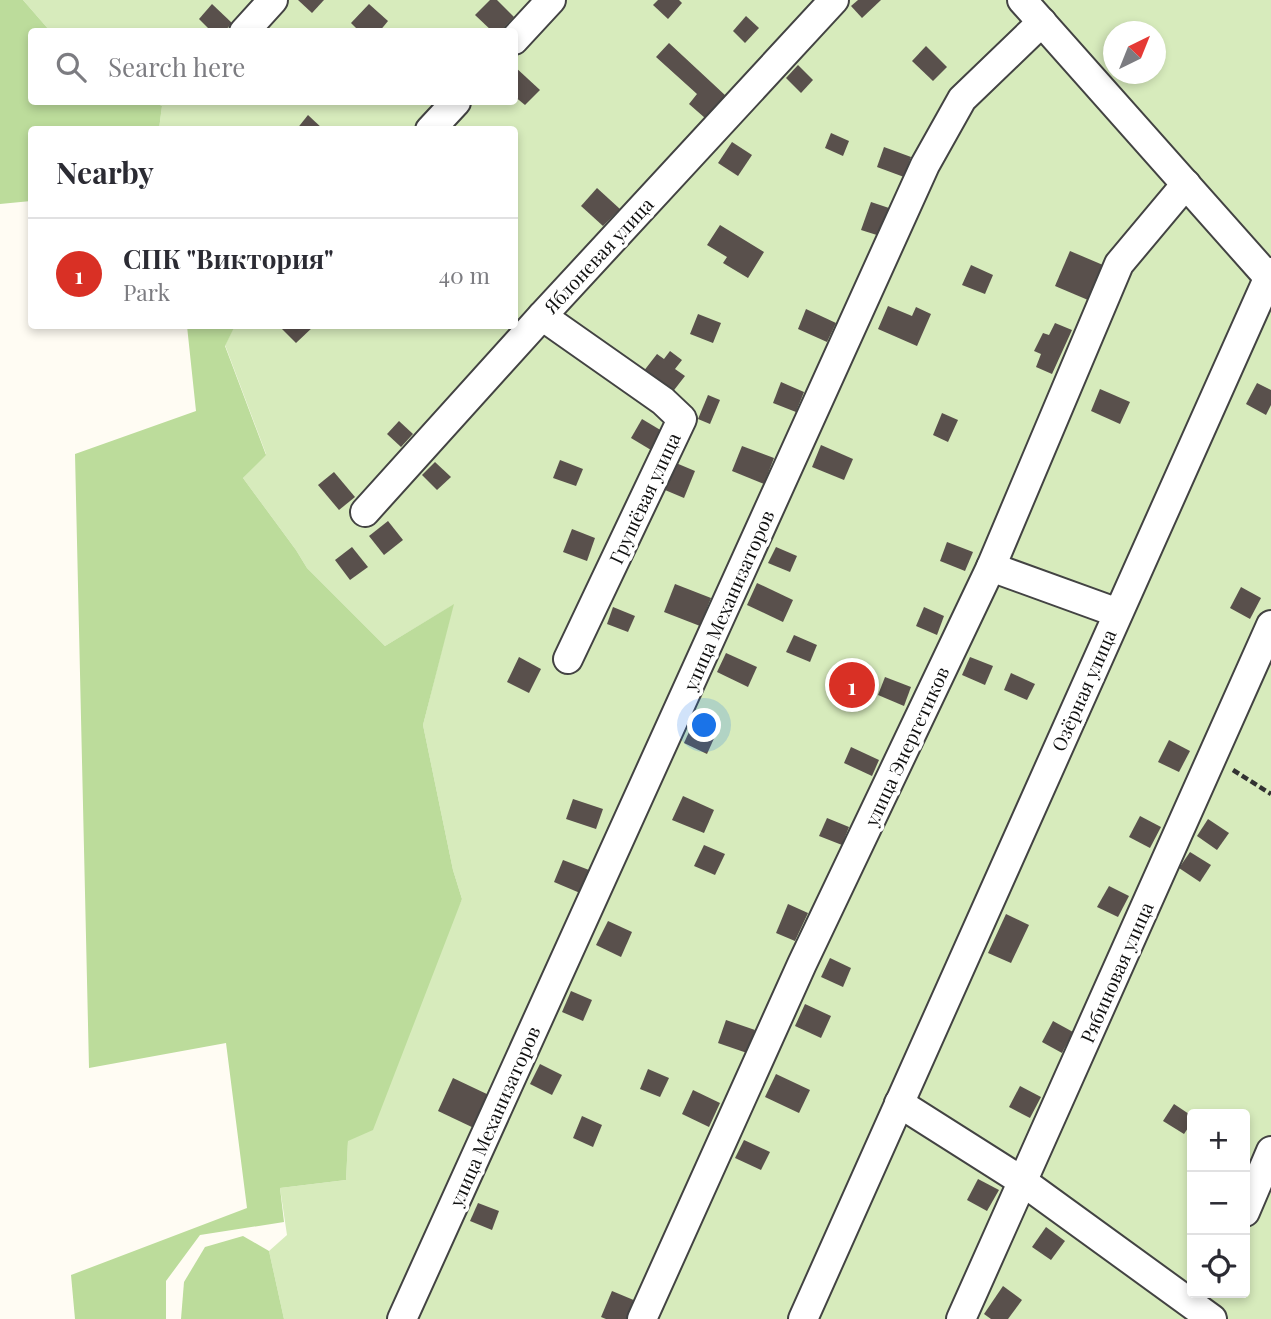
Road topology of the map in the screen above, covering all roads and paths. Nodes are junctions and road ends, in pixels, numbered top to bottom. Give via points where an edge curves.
1 (273, 0) edge
2 (551, 0) edge
3 (834, 0) edge
4 (1022, 0) edge
5 (1042, 22) junction
6 (248, 28) edge
7 (518, 36) edge
8 (453, 105) edge
9 (434, 126) edge
10 (1186, 184) junction
11 (1270, 275) edge
12 (542, 316) junction
13 (365, 512) dead end
14 (991, 567) junction
15 (1118, 613) junction
16 (1271, 625) edge
17 (568, 659) dead end
18 (1212, 756) junction
19 (1271, 794) edge
20 (899, 1103) junction
21 (1271, 1152) edge
22 (1022, 1181) junction
23 (1250, 1200) edge
24 (1206, 1310) edge
25 (402, 1319) edge
26 (642, 1319) edge
27 (803, 1319) edge
28 (961, 1319) edge

1 - 6 street
2 - 7 street
3 - 12 street, Яблоневая улица
4 - 5 street
5 - 10 street
5 - 25 street, улица Механизаторов via 962,99 925,165
8 - 9 street
10 - 11 street
10 - 14 street, улица Энергетиков via 1119,264
11 - 15 street, Озёрная улица
12 - 13 street, Яблоневая улица
12 - 17 street, Грушёвая улица via 682,419
14 - 15 street
14 - 26 street, улица Энергетиков via 802,964
15 - 20 street, Озёрная улица
16 - 18 street, Рябиновая улица
18 - 19 path
18 - 22 street, Рябиновая улица
20 - 22 street
20 - 27 street
21 - 23 street
22 - 24 street
22 - 28 street, Рябиновая улица

